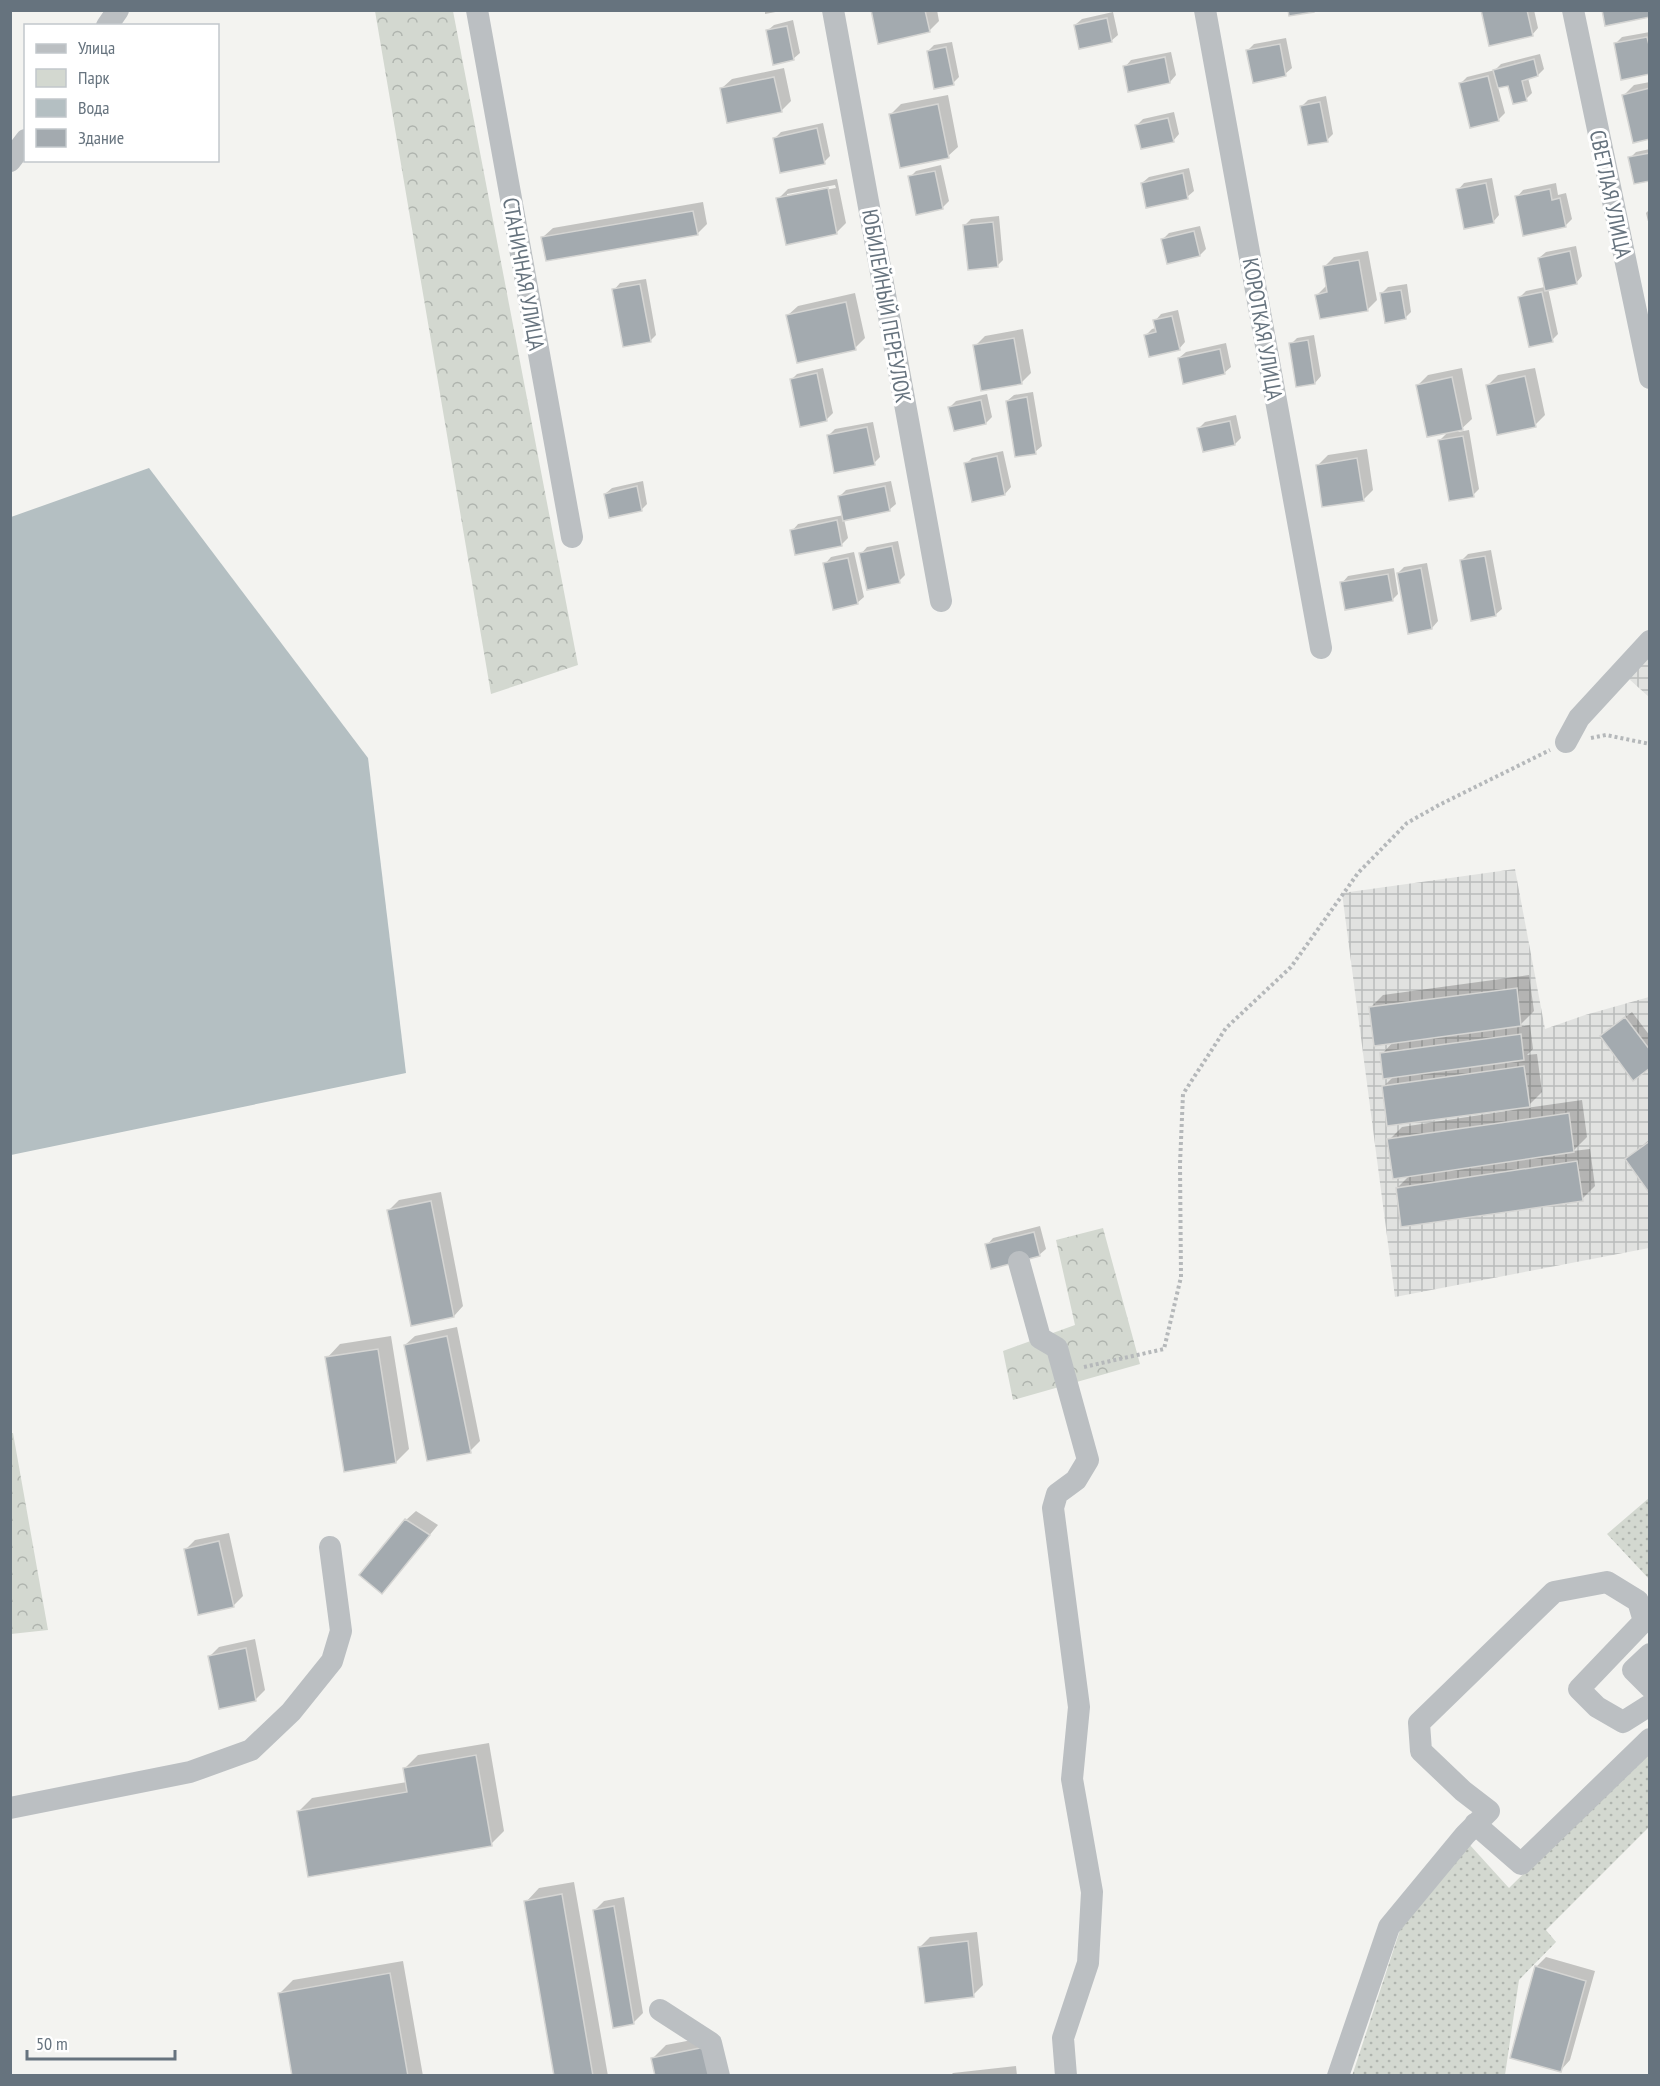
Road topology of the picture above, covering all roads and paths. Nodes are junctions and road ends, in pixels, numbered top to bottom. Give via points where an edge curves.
1 (118, 10) edge
2 (477, 10) edge
3 (833, 10) edge
4 (1205, 10) edge
5 (1573, 10) edge
6 (108, 24) edge
7 (24, 143) edge
8 (10, 161) edge
9 (1650, 378) edge
10 (572, 537) dead end
11 (941, 601) dead end
12 (1650, 641) edge
13 (1321, 648) dead end
14 (1566, 742) junction
15 (1650, 744) edge
16 (1019, 1262) dead end
17 (1064, 1372) junction
18 (330, 1547) dead end
19 (1650, 1654) edge
20 (1650, 1687) edge
21 (1650, 1705) edge
22 (1650, 1739) edge
23 (10, 1808) edge
24 (1475, 1824) junction
25 (660, 2010) dead end
26 (719, 2076) edge
27 (1066, 2076) edge
28 (1338, 2076) edge

1 - 6 street
2 - 10 street, СТАНИЧНАЯ УЛИЦА
3 - 11 street, ЮБИЛЕЙНЫЙ ПЕРЕУЛОК
4 - 13 street, КОРОТКАЯ УЛИЦА
5 - 9 street, СВЕТЛАЯ УЛИЦА
7 - 8 street
12 - 14 street via 1579,717
14 - 15 path via 1606,735
14 - 17 path via 1407,823 1358,873 1291,967 1226,1028 1184,1095 1181,1277 1164,1349
16 - 17 street via 1040,1338 1057,1348
17 - 27 street via 1088,1460 1076,1480 1057,1494 1053,1508 1079,1707 1072,1779 1092,1892 1088,1963 1063,2038
18 - 23 street via 341,1631 332,1661 291,1712 251,1750 190,1772
19 - 20 street via 1633,1670
21 - 24 street via 1623,1722 1597,1707 1579,1689 1644,1621 1638,1601 1607,1582 1554,1592 1419,1723 1421,1751 1489,1811
22 - 24 street via 1521,1864
24 - 28 street via 1389,1927
25 - 26 street via 711,2043

